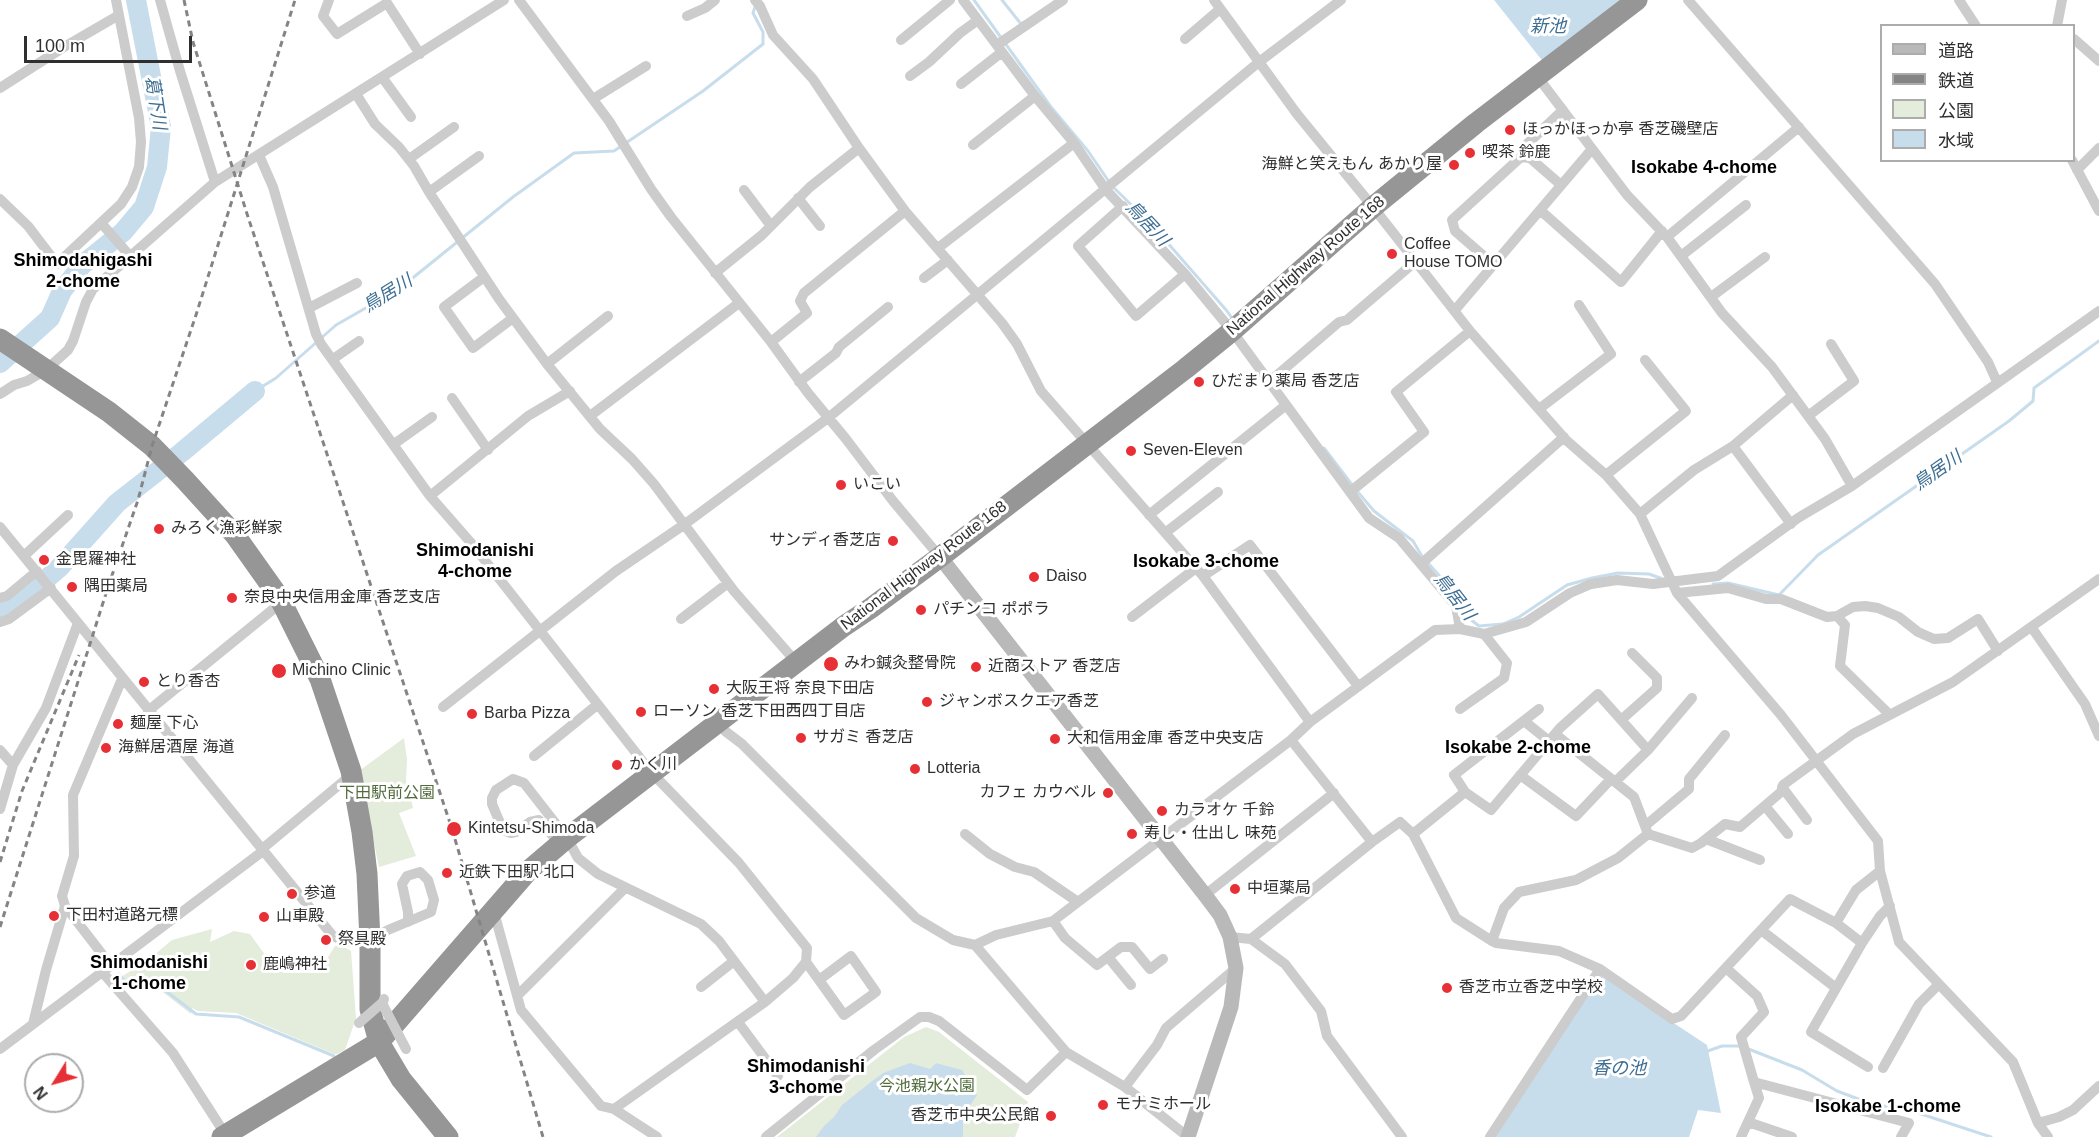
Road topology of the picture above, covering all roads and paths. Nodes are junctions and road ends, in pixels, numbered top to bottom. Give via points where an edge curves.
1 (116, 0) edge
2 (329, 0) edge
3 (519, 0) edge
4 (715, 0) edge
5 (950, 0) edge
6 (963, 0) edge
7 (1063, 0) edge
8 (1341, 0) edge
9 (1637, 0) edge
10 (1688, 0) edge
11 (1959, 0) edge
12 (2062, 0) edge
13 (389, 1) edge
14 (502, 1) edge
15 (757, 3) edge
16 (1217, 4) edge
17 (161, 5) edge
18 (119, 15) junction
19 (687, 16) dead end
20 (978, 20) junction
21 (1975, 24) edge
22 (2057, 24) edge
23 (1185, 39) dead end
24 (901, 40) dead end
25 (2075, 41) edge
26 (999, 49) junction
27 (420, 54) junction
28 (2099, 61) edge
29 (1259, 62) junction
30 (646, 66) dead end
31 (910, 76) dead end
32 (1537, 76) junction
33 (382, 78) junction
34 (961, 84) dead end
35 (0, 88) edge
36 (356, 94) junction
37 (1035, 96) junction
38 (594, 99) junction
39 (1563, 110) junction
40 (411, 117) dead end
41 (1799, 127) junction
42 (454, 128) dead end
43 (1074, 143) junction
44 (973, 145) dead end
45 (860, 148) junction
46 (2099, 148) edge
47 (1592, 149) junction
48 (259, 155) junction
49 (479, 156) dead end
50 (1521, 157) junction
51 (409, 159) junction
52 (2075, 165) edge
53 (215, 182) junction
54 (1561, 185) junction
55 (1110, 187) junction
56 (744, 190) dead end
57 (429, 192) junction
58 (798, 198) junction
59 (0, 199) edge
60 (1746, 205) dead end
61 (1123, 206) junction
62 (1373, 207) junction
63 (1540, 210) junction
64 (905, 211) junction
65 (2099, 211) edge
66 (102, 224) junction
67 (771, 226) junction
68 (820, 226) dead end
69 (1665, 234) junction
70 (938, 248) junction
71 (130, 256) junction
72 (1682, 256) junction
73 (1765, 257) dead end
74 (948, 260) junction
75 (1416, 261) junction
76 (1494, 265) junction
77 (715, 273) junction
78 (1185, 274) junction
79 (484, 278) junction
80 (924, 278) dead end
81 (357, 283) dead end
82 (978, 294) junction
83 (1711, 297) junction
84 (739, 303) junction
85 (1579, 305) dead end
86 (888, 307) dead end
87 (309, 308) junction
88 (1455, 310) junction
89 (2099, 311) edge
90 (608, 316) dead end
91 (513, 318) junction
92 (1237, 326) junction
93 (1470, 331) junction
94 (4, 341) edge
95 (359, 341) dead end
96 (771, 342) junction
97 (1831, 344) dead end
98 (333, 359) junction
99 (1645, 360) dead end
100 (547, 364) junction
101 (43, 368) junction
102 (799, 382) junction
103 (1269, 382) junction
104 (1997, 382) junction
105 (570, 391) junction
106 (0, 394) edge
107 (1793, 395) junction
108 (452, 398) dead end
109 (1286, 405) junction
110 (1539, 409) junction
111 (590, 416) junction
112 (1808, 416) junction
113 (432, 417) dead end
114 (828, 418) junction
115 (1564, 437) junction
116 (394, 444) junction
117 (1087, 444) junction
118 (1733, 446) junction
119 (488, 450) junction
120 (1606, 475) junction
121 (1852, 486) junction
122 (1218, 492) dead end
123 (1350, 492) junction
124 (430, 496) junction
125 (68, 514) dead end
126 (1640, 514) junction
127 (1149, 515) junction
128 (685, 524) junction
129 (1791, 524) junction
130 (0, 527) edge
131 (1165, 533) junction
132 (25, 555) junction
133 (940, 557) junction
134 (1421, 564) junction
135 (37, 571) junction
136 (1199, 572) junction
137 (2099, 579) edge
138 (1671, 581) junction
139 (728, 583) junction
140 (51, 588) junction
141 (1677, 593) junction
142 (0, 598) edge
143 (282, 602) junction
144 (1837, 616) junction
145 (1132, 617) dead end
146 (681, 619) dead end
147 (0, 622) edge
148 (78, 623) junction
149 (2032, 628) junction
150 (1460, 629) junction
151 (540, 631) junction
152 (1484, 634) junction
153 (1998, 651) junction
154 (1632, 653) dead end
155 (796, 662) junction
156 (122, 679) junction
157 (1358, 686) junction
158 (1692, 698) dead end
159 (597, 705) junction
160 (443, 707) dead end
161 (1460, 709) dead end
162 (1539, 709) dead end
163 (148, 711) junction
164 (1890, 714) junction
165 (1621, 720) junction
166 (719, 721) junction
167 (1524, 721) junction
168 (1310, 722) junction
169 (1725, 735) dead end
170 (2099, 736) edge
171 (1552, 737) junction
172 (1291, 740) junction
173 (0, 750) edge
174 (1648, 750) junction
175 (534, 756) dead end
176 (1815, 760) junction
177 (13, 765) junction
178 (651, 772) junction
179 (351, 775) junction
180 (1520, 775) junction
181 (1613, 780) junction
182 (1782, 787) junction
183 (1466, 792) junction
184 (1334, 794) junction
185 (1765, 806) junction
186 (0, 809) edge
187 (1807, 820) dead end
188 (1647, 830) junction
189 (965, 834) dead end
190 (1413, 834) junction
191 (1788, 834) dead end
192 (1161, 839) junction
193 (1706, 839) junction
194 (563, 841) junction
195 (1372, 842) junction
196 (262, 850) junction
197 (1760, 860) dead end
198 (1880, 871) junction
199 (625, 888) junction
200 (1205, 895) junction
201 (1078, 902) junction
202 (65, 906) junction
203 (1890, 906) junction
204 (494, 912) junction
205 (1053, 921) junction
206 (408, 922) dead end
207 (1836, 923) junction
208 (1761, 930) junction
209 (1230, 937) junction
210 (1251, 939) junction
211 (370, 941) junction
212 (1492, 941) junction
213 (1862, 943) junction
214 (975, 945) junction
215 (1108, 957) junction
216 (1163, 959) dead end
217 (735, 962) junction
218 (806, 962) junction
219 (1236, 968) junction
220 (1725, 968) junction
221 (1600, 969) junction
222 (103, 973) junction
223 (370, 974) junction
224 (819, 980) junction
225 (1939, 984) junction
226 (1131, 985) dead end
227 (701, 987) dead end
228 (1836, 988) junction
229 (423, 991) junction
230 (518, 994) junction
231 (765, 1002) junction
232 (738, 1022) junction
233 (359, 1023) dead end
234 (33, 1024) junction
235 (379, 1042) junction
236 (0, 1049) edge
237 (406, 1049) dead end
238 (1066, 1052) junction
239 (1868, 1067) dead end
240 (1883, 1068) dead end
241 (778, 1076) dead end
242 (1754, 1082) junction
243 (2099, 1086) edge
244 (1125, 1087) junction
245 (614, 1109) junction
246 (1748, 1122) junction
247 (2038, 1123) junction
248 (225, 1136) edge
249 (448, 1137) edge
250 (657, 1137) edge
251 (766, 1137) edge
252 (1188, 1137) edge
253 (1402, 1137) edge
254 (1490, 1137) edge
255 (1742, 1137) edge
256 (1792, 1137) edge
257 (1901, 1137) edge
258 (2048, 1137) edge

1 - 18 street
2 - 13 street via 323,16 337,34
3 - 38 street
4 - 19 street
5 - 24 street
6 - 20 street
7 - 26 street via 1007,38
8 - 29 street
9 - 32 highway, National Highway Route 168
10 - 41 street
11 - 21 street
12 - 22 street
13 - 27 street
14 - 27 street
15 - 45 street via 773,35 813,79
16 - 23 street
16 - 29 street
17 - 53 street
18 - 35 street
18 - 66 street via 139,118 139,167 121,204
20 - 26 street
20 - 31 street
25 - 28 street
26 - 34 street
26 - 37 street
27 - 33 street
29 - 55 street
29 - 62 street
30 - 38 street
32 - 39 street
32 - 62 highway, National Highway Route 168
33 - 36 street
33 - 40 street
36 - 48 street
36 - 51 street via 375,124
37 - 43 street
37 - 44 street
38 - 77 street via 671,217
39 - 47 street
39 - 50 street via 1525,146
41 - 69 street
41 - 104 street via 1935,284 1988,362
42 - 51 street
43 - 55 street
43 - 70 street
45 - 58 street
45 - 64 street
46 - 52 street
47 - 54 street
47 - 69 street via 1627,195
48 - 53 street
48 - 87 street via 273,187
49 - 57 street
50 - 54 street via 1530,158
50 - 76 street via 1452,220 1455,231
51 - 57 street
52 - 65 street
53 - 71 street
54 - 63 street
55 - 61 street
55 - 82 street
56 - 67 street
57 - 79 street
58 - 67 street
58 - 68 street
59 - 66 street via 28,226 57,264
60 - 72 street
61 - 78 street
61 - 78 street via 1078,246 1136,316
62 - 75 street
62 - 92 highway, National Highway Route 168
63 - 69 street via 1621,282
63 - 76 street
64 - 70 street
64 - 96 street via 804,293 800,301 807,313
66 - 71 street
67 - 77 street
69 - 72 street
70 - 74 street
71 - 101 street via 93,288 68,350
72 - 83 street
73 - 83 street
74 - 80 street
74 - 82 street
75 - 88 street
75 - 103 street
76 - 88 street
77 - 84 street
78 - 92 street
79 - 91 street
79 - 91 street via 444,307 472,348
81 - 87 street
82 - 114 street
82 - 117 street via 1010,334 1041,391
83 - 107 street
84 - 96 street
84 - 111 street
85 - 110 street via 1611,354
86 - 102 street
87 - 98 street via 319,339
88 - 93 street
89 - 104 street
90 - 100 street
91 - 100 street
92 - 103 street
92 - 117 highway, National Highway Route 168
93 - 110 street
93 - 123 street via 1396,392 1424,432
94 - 101 highway
95 - 98 street
96 - 102 street
97 - 112 street via 1854,381
98 - 116 street
99 - 120 street via 1686,411
100 - 105 street
101 - 106 street
101 - 143 highway via 109,412 164,458 235,535
102 - 114 street
103 - 109 street
104 - 121 street
105 - 111 street
105 - 119 street via 528,416
107 - 112 street
107 - 118 street
108 - 119 street
109 - 123 street
109 - 127 street
110 - 115 street
111 - 128 street via 642,470
112 - 121 street
113 - 116 street
114 - 128 street
114 - 133 street
115 - 120 street
115 - 134 street
116 - 124 street
117 - 127 street
117 - 133 highway, National Highway Route 168
118 - 126 street via 1694,470
118 - 129 street
119 - 124 street
120 - 126 street
121 - 129 street
122 - 131 street
123 - 134 street via 1369,518 1399,538
124 - 151 street
125 - 132 street
126 - 138 street
127 - 131 street
128 - 139 street
128 - 151 street via 616,571
129 - 138 street via 1718,576
130 - 132 street
131 - 136 street
132 - 135 street
133 - 155 highway, National Highway Route 168
133 - 192 street
134 - 150 street via 1456,606
135 - 140 street
135 - 142 street
136 - 145 street
136 - 157 street via 1250,545
136 - 168 street
137 - 149 street
138 - 141 street
138 - 152 street via 1653,584 1617,580 1591,584 1526,622
139 - 146 street
139 - 155 street
140 - 147 street
140 - 148 street
141 - 144 street via 1728,588 1766,599 1781,599 1827,617
141 - 176 street
143 - 163 street
143 - 179 highway via 320,679
144 - 153 street via 1853,607 1878,608 1934,639 1948,638 1978,619
144 - 164 street via 1845,625 1840,666
148 - 156 street
148 - 177 street via 46,708
149 - 153 street
149 - 170 street via 2085,704
150 - 152 street
150 - 157 street via 1435,630
151 - 159 street
151 - 160 street
152 - 161 street via 1508,663 1504,678
153 - 164 street via 1953,682
154 - 165 street via 1657,678 1657,688
155 - 166 highway, National Highway Route 168
156 - 163 street
156 - 202 street via 73,795 74,856 62,896
157 - 168 street
158 - 174 street
159 - 175 street
159 - 178 street
162 - 167 street
163 - 196 street
164 - 176 street
165 - 171 street via 1598,694
165 - 174 street
166 - 178 highway, National Highway Route 168
166 - 214 street via 916,918 953,940
167 - 171 street
167 - 183 street via 1454,775
168 - 172 street
169 - 188 street via 1689,779 1689,789
171 - 180 street
171 - 181 street
172 - 184 street
172 - 192 street
173 - 177 street
174 - 181 street
176 - 182 street
176 - 198 street via 1878,841
177 - 186 street
178 - 194 highway, National Highway Route 168
178 - 218 street via 739,863 807,948
179 - 196 street
179 - 211 highway via 367,874
180 - 181 street via 1576,816
180 - 183 street via 1491,810
181 - 188 street via 1634,797
182 - 185 street
182 - 187 street
183 - 190 street
184 - 195 street
184 - 200 street
185 - 191 street
185 - 193 street via 1740,827 1725,824
188 - 193 street via 1692,848
188 - 212 street via 1618,858 1576,880 1519,892 1504,908
189 - 201 street via 990,854 1034,872
190 - 195 street via 1400,822
190 - 212 street via 1456,918
192 - 200 street
192 - 201 street
193 - 197 street
194 - 194 street via 539,820 511,833 503,830 492,804 496,790 513,779 524,783
194 - 199 street via 598,874
194 - 204 highway, National Highway Route 168 via 527,872
195 - 210 street
196 - 211 street via 332,935 344,942
196 - 222 street
198 - 203 street
198 - 207 street via 1856,890
199 - 217 street via 701,924
199 - 230 street
200 - 209 street
201 - 205 street
202 - 222 street via 102,954
202 - 234 street
203 - 213 street
203 - 225 street via 1899,942
204 - 229 highway, National Highway Route 168
204 - 230 street
205 - 214 street via 996,935
205 - 215 street via 1065,938 1097,965
206 - 211 street
207 - 208 street via 1790,899
207 - 213 street
208 - 220 street
208 - 228 street
209 - 210 street
209 - 219 street
210 - 253 street via 1285,964 1321,1011 1327,1036
211 - 223 highway
212 - 221 street via 1559,951
213 - 228 street
214 - 238 street
215 - 216 street via 1121,947 1132,947 1150,969
215 - 226 street
217 - 227 street
217 - 231 street
218 - 224 street
218 - 231 street
219 - 244 street via 1166,1028
219 - 252 street via 1231,1007
220 - 221 street via 1681,1016 1672,1019
220 - 242 street via 1757,996 1764,1012 1741,1037
221 - 254 street
222 - 234 street
222 - 248 street via 173,1053
223 - 229 highway via 374,984 389,998 398,1000
223 - 235 highway via 370,1009
224 - 224 street via 851,956 876,992 844,1015
225 - 240 street via 1919,1004
225 - 247 street via 2013,1062
228 - 239 street via 1811,1032
229 - 235 highway, National Highway Route 168
230 - 245 street via 521,1010 601,1106
231 - 232 street
232 - 241 street
232 - 245 street
233 - 237 street, bridge via 383,1001
234 - 236 street
235 - 248 highway, National Highway Route 168
235 - 249 highway via 401,1079
238 - 244 street
238 - 251 street via 1027,1090 939,1021 920,1017
242 - 246 street via 1759,1098
242 - 257 street via 1909,1123
243 - 247 street via 2073,1110
244 - 252 street
245 - 250 street
246 - 255 street
246 - 256 street
247 - 258 street

